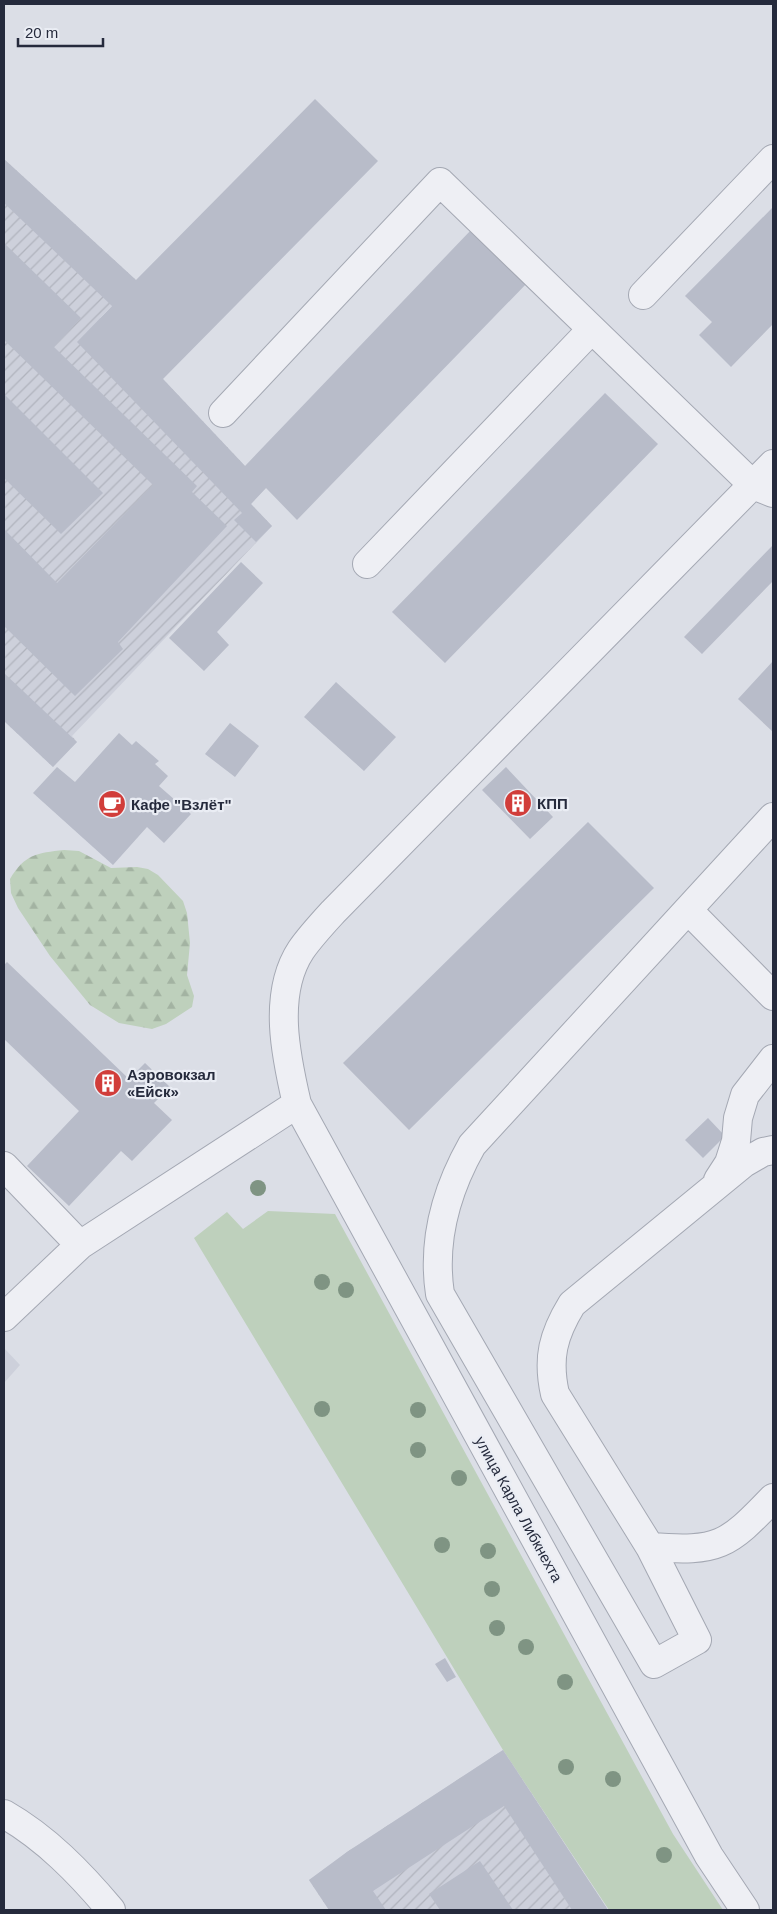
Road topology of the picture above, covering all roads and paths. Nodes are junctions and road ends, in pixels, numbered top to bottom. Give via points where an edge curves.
1 (773, 158) edge
2 (643, 295) dead end
3 (592, 329) junction
4 (223, 413) dead end
5 (773, 464) edge
6 (763, 489) edge
7 (367, 564) dead end
8 (773, 817) edge
9 (688, 910) junction
10 (773, 996) edge
11 (773, 1059) edge
12 (297, 1104) junction
13 (773, 1150) edge
14 (4, 1166) edge
15 (714, 1188) junction
16 (80, 1245) junction
17 (4, 1317) edge
18 (773, 1498) edge
19 (650, 1547) junction
20 (4, 1814) edge
21 (111, 1910) edge
22 (745, 1910) edge

1 - 2 street
3 - 4 street via 440,182
3 - 6 street
3 - 7 street
5 - 6 street, улица Карла Либкнехта
6 - 12 street, улица Карла Либкнехта via 467,773 333,912 298,956 287,987 285,1037
8 - 9 street
9 - 10 street
9 - 19 street via 472,1145 455,1176 445,1209 436,1269 440,1294 654,1664 697,1640
11 - 15 street via 745,1095 731,1155
12 - 16 street
12 - 22 street, улица Карла Либкнехта via 705,1847
13 - 15 street via 744,1163
14 - 16 street
15 - 19 street via 572,1304 562,1320 551,1355 550,1373 555,1394
16 - 17 street
18 - 19 street via 742,1531 725,1542 706,1547
20 - 21 street via 47,1843

